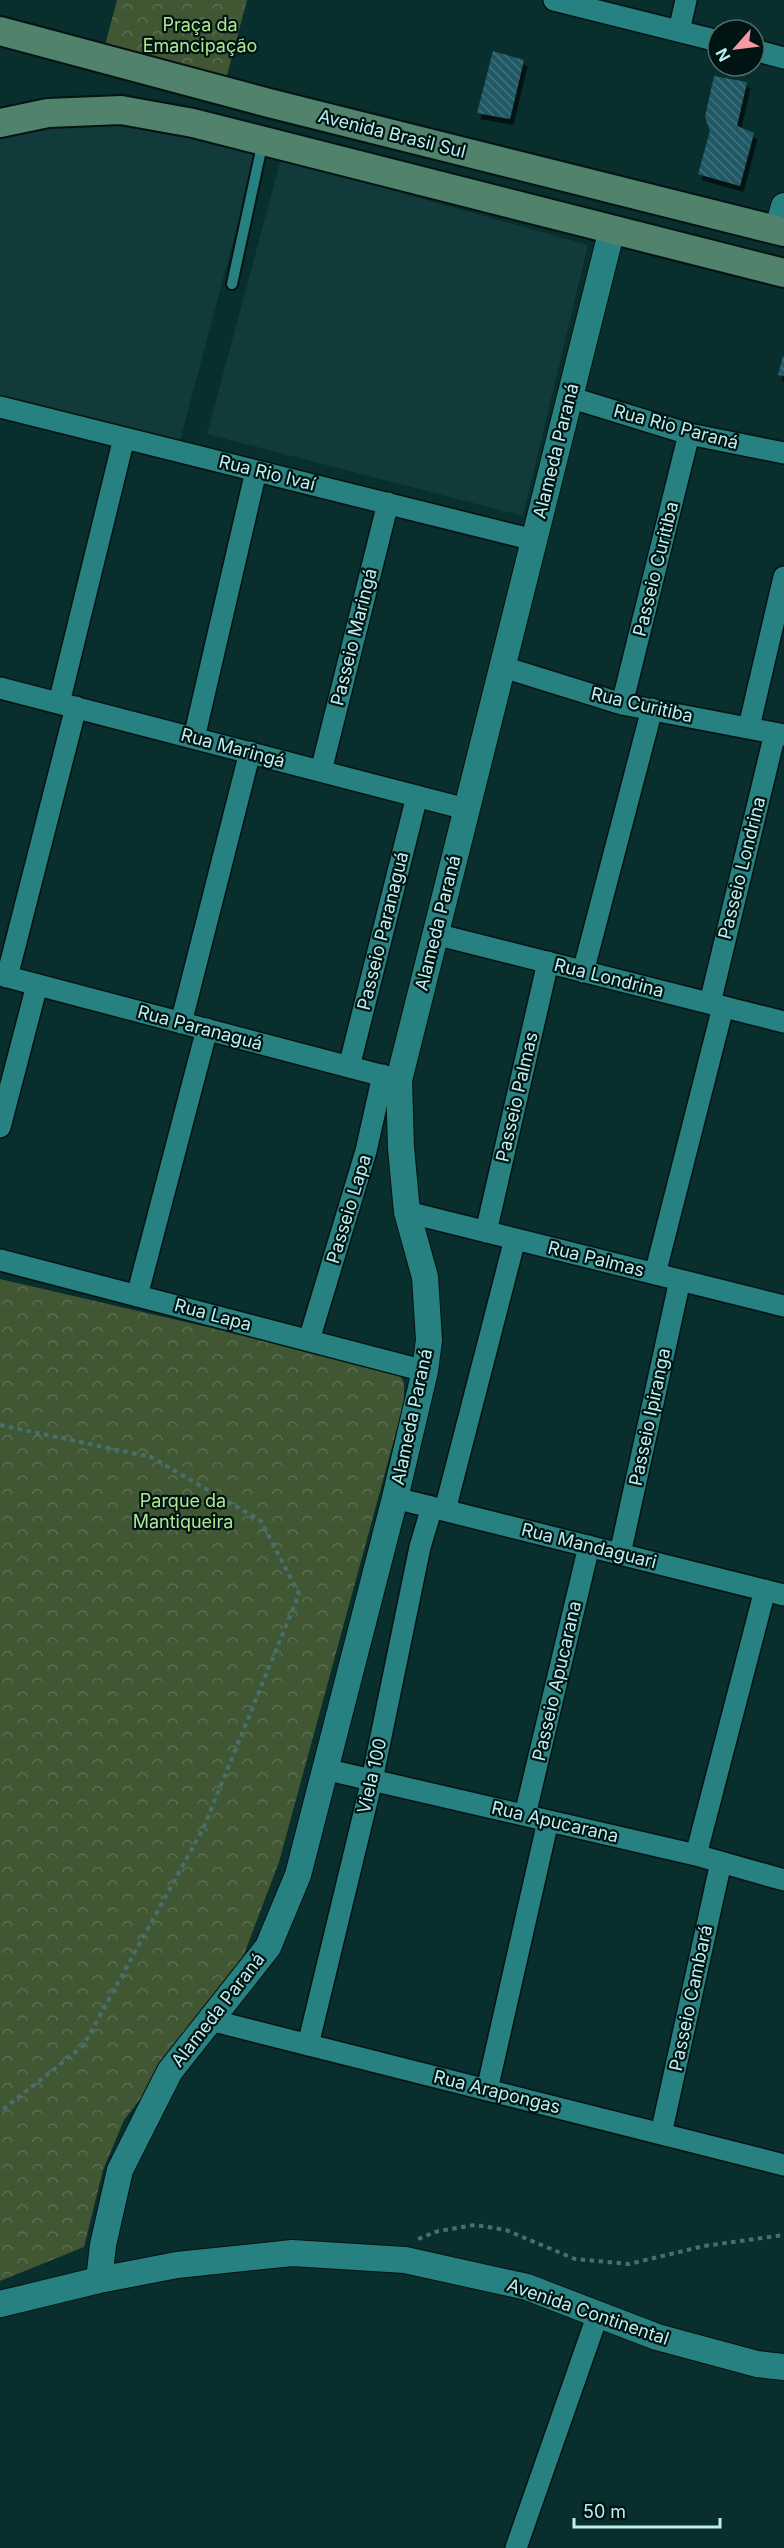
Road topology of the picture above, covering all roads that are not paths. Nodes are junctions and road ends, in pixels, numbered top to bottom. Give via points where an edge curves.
1 (554, 0) edge
2 (686, 0) edge
3 (0, 31) edge
4 (679, 31) junction
5 (706, 38) edge
6 (766, 53) edge
7 (784, 58) edge
8 (0, 123) edge
9 (263, 141) junction
10 (782, 223) edge
11 (612, 229) junction
12 (784, 273) edge
13 (232, 284) dead end
14 (569, 396) junction
15 (0, 407) edge
16 (689, 434) junction
17 (124, 438) junction
18 (784, 453) edge
19 (256, 471) junction
20 (387, 503) junction
21 (534, 540) junction
22 (784, 577) edge
23 (502, 667) junction
24 (0, 688) edge
25 (622, 704) junction
26 (67, 705) junction
27 (652, 709) junction
28 (749, 727) junction
29 (779, 734) edge
30 (194, 738) junction
31 (250, 752) junction
32 (321, 771) junction
33 (417, 796) junction
34 (466, 809) junction
35 (435, 934) junction
36 (548, 962) junction
37 (582, 972) junction
38 (4, 976) edge
39 (37, 985) junction
40 (716, 1005) junction
41 (784, 1022) edge
42 (181, 1023) junction
43 (207, 1029) junction
44 (350, 1067) junction
45 (391, 1078) junction
46 (0, 1127) edge
47 (407, 1212) junction
48 (486, 1232) junction
49 (515, 1239) junction
50 (0, 1260) edge
51 (655, 1274) junction
52 (680, 1280) junction
53 (138, 1296) junction
54 (784, 1306) edge
55 (309, 1340) junction
56 (425, 1371) junction
57 (395, 1498) junction
58 (438, 1509) junction
59 (589, 1546) junction
60 (620, 1554) junction
61 (775, 1592) edge
62 (324, 1769) junction
63 (372, 1780) junction
64 (525, 1815) junction
65 (548, 1821) junction
66 (696, 1855) junction
67 (721, 1862) junction
68 (784, 1880) edge
69 (210, 2020) junction
70 (308, 2044) junction
71 (487, 2090) junction
72 (661, 2134) junction
73 (784, 2165) edge
74 (99, 2280) junction
75 (0, 2304) edge
76 (598, 2314) junction
77 (784, 2367) edge
78 (516, 2548) edge

1 - 4 street
2 - 4 street
3 - 10 main road, Avenida Brasil Sul via 277,105
4 - 5 street
6 - 7 street
8 - 9 main road via 48,113 121,110
9 - 11 main road
9 - 13 lane
11 - 12 main road
11 - 14 street, Alameda Paraná
14 - 16 street, Rua Rio Paraná
14 - 21 street, Alameda Paraná
15 - 17 street, Rua Rio Ivaí
16 - 18 street, Rua Rio Paraná
16 - 25 street, Passeio Curitiba
17 - 19 street, Rua Rio Ivaí
17 - 26 street
19 - 20 street, Rua Rio Ivaí
19 - 30 street
20 - 21 street, Rua Rio Ivaí
20 - 32 street, Passeio Maringá
21 - 23 street, Alameda Paraná
22 - 28 street
23 - 25 street, Rua Curitiba
23 - 34 street, Alameda Paraná
24 - 26 street, Rua Maringá
25 - 27 street, Rua Curitiba
26 - 30 street, Rua Maringá
26 - 38 street
27 - 28 street, Rua Curitiba
27 - 37 street
28 - 29 street, Rua Curitiba
29 - 40 street, Passeio Londrina
30 - 31 street, Rua Maringá
31 - 32 street, Rua Maringá
31 - 42 street
32 - 33 street, Rua Maringá
33 - 34 street, Rua Maringá
33 - 44 street, Passeio Paranaguá
34 - 35 street, Alameda Paraná
35 - 36 street, Rua Londrina
35 - 45 street, Alameda Paraná
36 - 37 street, Rua Londrina
36 - 48 street, Passeio Palmas
37 - 40 street, Rua Londrina
38 - 39 street, Rua Paranaguá
39 - 42 street, Rua Paranaguá
39 - 46 street
40 - 41 street, Rua Londrina
40 - 51 street
42 - 43 street, Rua Paranaguá
43 - 44 street, Rua Paranaguá
43 - 53 street
44 - 45 street, Rua Paranaguá
45 - 47 street, Alameda Paraná
45 - 55 street, Passeio Lapa
47 - 48 street, Rua Palmas
47 - 56 street, Alameda Paraná via 425,1277 429,1340
48 - 49 street, Rua Palmas
49 - 51 street, Rua Palmas
49 - 58 street
50 - 53 street, Rua Lapa
51 - 52 street, Rua Palmas
52 - 54 street, Rua Palmas
52 - 60 street, Passeio Ipiranga
53 - 55 street, Rua Lapa
55 - 56 street, Rua Lapa
56 - 57 street, Alameda Paraná
57 - 58 street, Rua Mandaguari
57 - 62 street, Alameda Paraná
58 - 59 street, Rua Mandaguari
58 - 63 street, Viela 100 via 420,1547
59 - 60 street, Rua Mandaguari
59 - 64 street, Passeio Apucarana
60 - 61 street, Rua Mandaguari
61 - 66 street
62 - 63 street, Rua Apucarana
62 - 69 street, Alameda Paraná via 298,1875 268,1947
63 - 64 street, Rua Apucarana
63 - 70 street, Viela 100
64 - 65 street, Rua Apucarana
65 - 66 street, Rua Apucarana
65 - 71 street
66 - 67 street, Rua Apucarana
67 - 68 street, Rua Apucarana
67 - 72 street, Passeio Cambará
69 - 70 street, Rua Arapongas
69 - 74 street, Alameda Paraná via 170,2071 120,2170
70 - 71 street, Rua Arapongas
71 - 72 street, Rua Arapongas
72 - 73 street, Rua Arapongas
74 - 75 street, Avenida Continental
74 - 76 street, Avenida Continental via 177,2265 292,2253 405,2260 527,2287
76 - 77 street, Avenida Continental via 657,2337 757,2364
76 - 78 street

